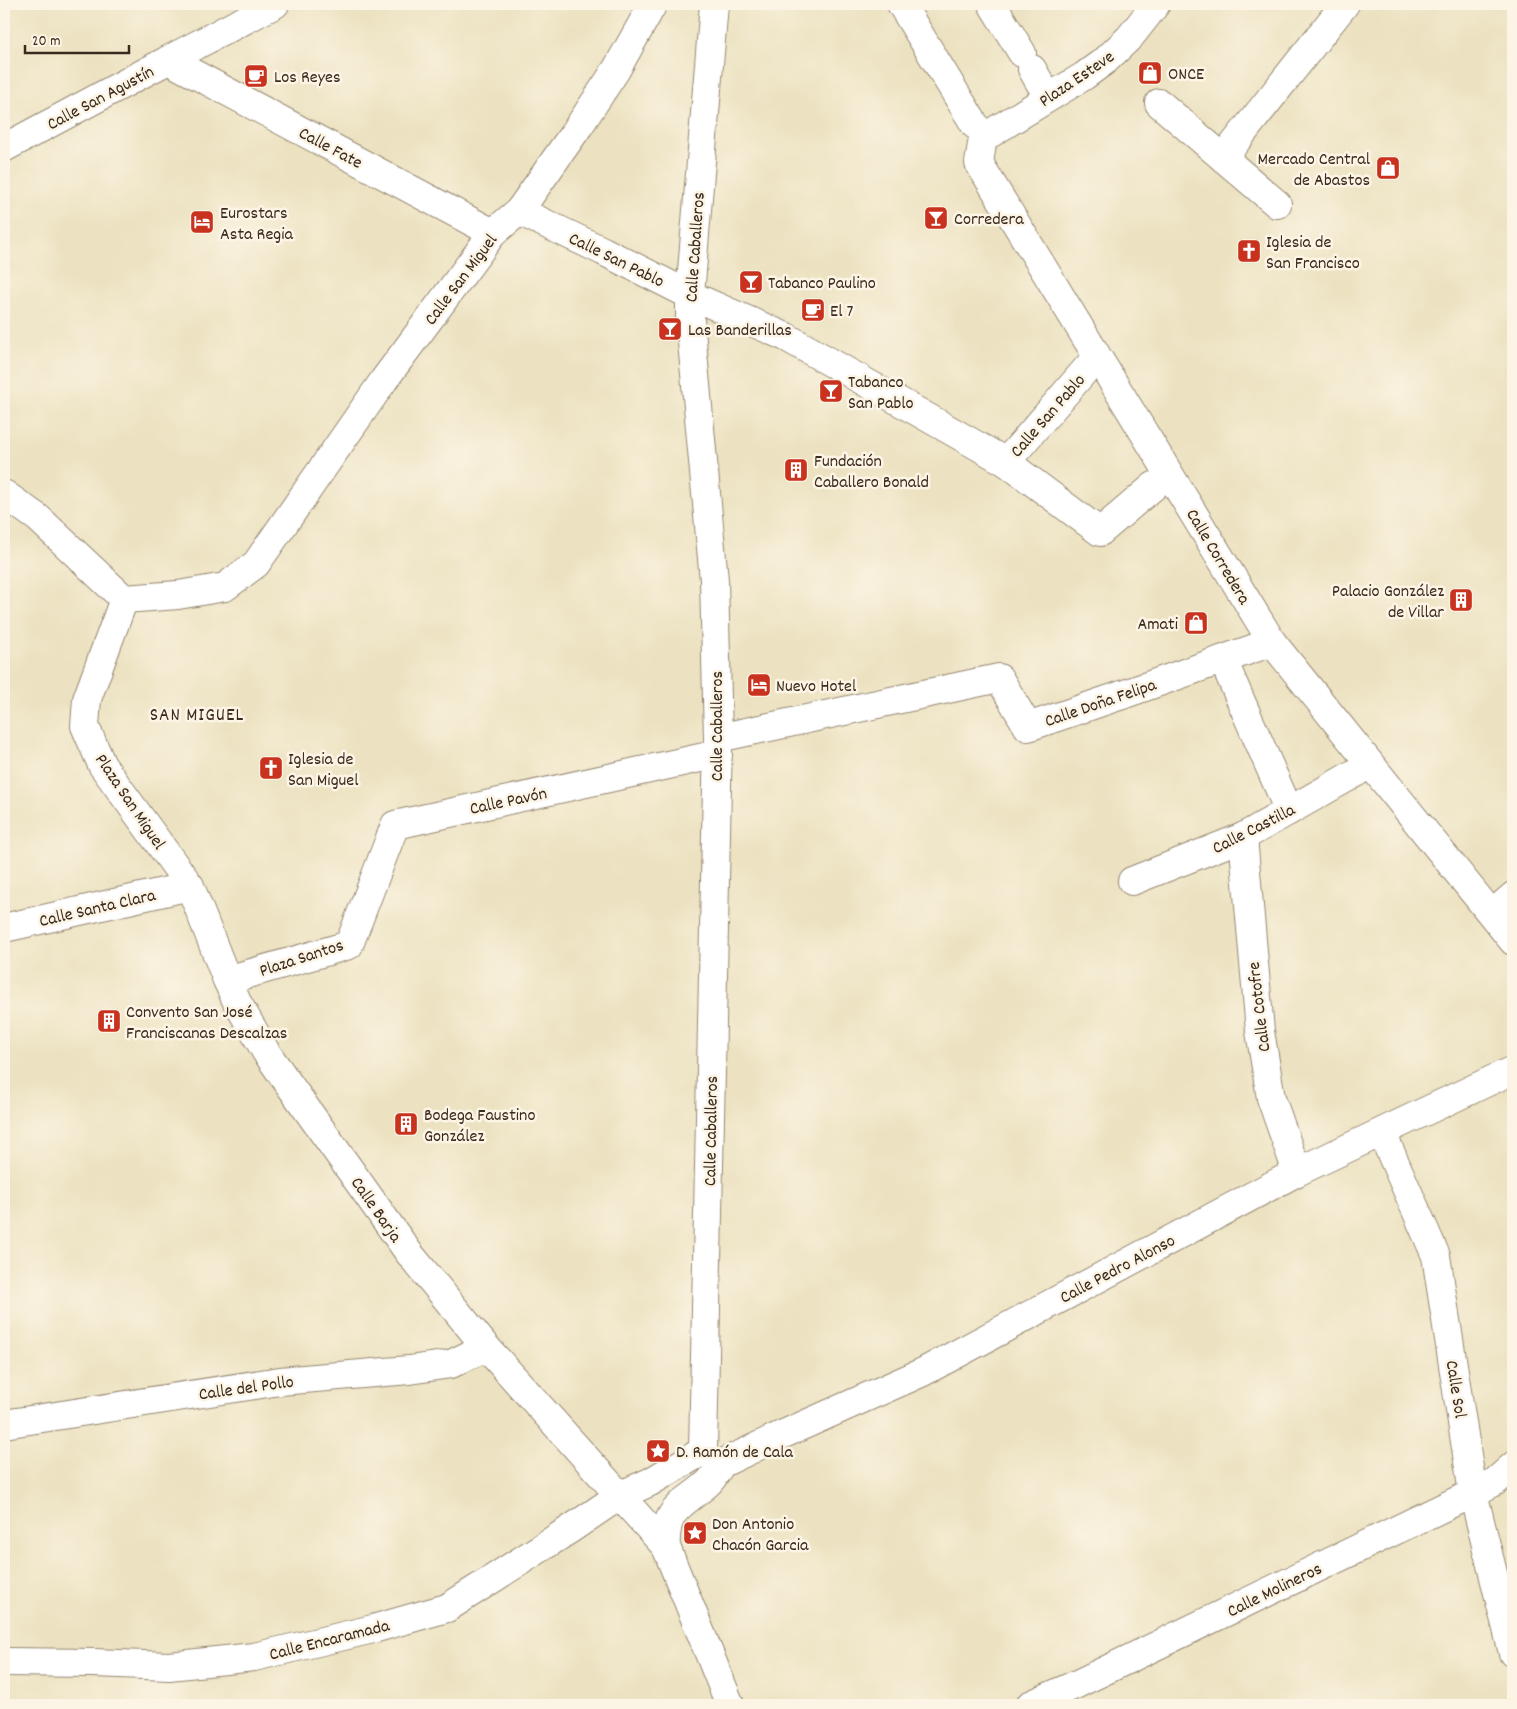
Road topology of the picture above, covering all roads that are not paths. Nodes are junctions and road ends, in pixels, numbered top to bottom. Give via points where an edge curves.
1 (275, 4) edge
2 (653, 4) edge
3 (714, 4) edge
4 (901, 4) edge
5 (992, 4) edge
6 (1156, 4) edge
7 (1344, 4) edge
8 (168, 60) junction
9 (1031, 68) dead end
10 (1159, 103) dead end
11 (979, 131) junction
12 (4, 148) edge
13 (1223, 158) junction
14 (1277, 204) dead end
15 (519, 211) junction
16 (493, 233) junction
17 (690, 295) junction
18 (1088, 367) dead end
19 (1006, 462) junction
20 (1154, 486) dead end
21 (4, 494) edge
22 (124, 599) junction
23 (1272, 642) junction
24 (1223, 660) junction
25 (718, 746) junction
26 (1368, 763) junction
27 (1289, 811) junction
28 (1243, 837) junction
29 (1132, 881) dead end
30 (190, 886) junction
31 (359, 916) joint
32 (4, 928) edge
33 (1513, 941) edge
34 (227, 980) junction
35 (1513, 1070) edge
36 (1382, 1133) junction
37 (1297, 1172) junction
38 (486, 1347) junction
39 (4, 1424) edge
40 (712, 1458) junction
41 (1513, 1466) edge
42 (1473, 1494) junction
43 (618, 1496) junction
44 (666, 1548) junction
45 (1513, 1653) edge
46 (4, 1662) edge
47 (730, 1705) edge
48 (1030, 1705) edge

1 - 8 street, Calle San Agustín
2 - 15 street, Calle San Miguel via 616,70
3 - 17 street, Calle Caballeros
4 - 11 street
5 - 9 street
6 - 11 street, Plaza Esteve via 1130,37 1084,76
7 - 13 street
8 - 12 street, Calle San Agustín
8 - 16 street, Calle Fate
10 - 13 street
11 - 23 street, Calle Corredera via 979,163
13 - 14 street
15 - 16 street, Calle San Miguel
15 - 17 street, Calle San Pablo
16 - 22 street, Calle San Miguel via 384,380 256,564 225,587
17 - 19 street, Calle San Pablo via 786,337
17 - 25 street, Calle Caballeros via 714,580
18 - 19 street, Calle San Pablo
19 - 20 street, Calle San Pablo via 1100,532
21 - 22 street via 38,518
22 - 30 street, Plaza San Miguel via 86,700 85,726 102,765
23 - 24 street, Calle Doña Felipa
23 - 26 street, Calle Corredera
24 - 25 street, Calle Doña Felipa via 1028,727 999,678
24 - 27 street
25 - 31 street, Calle Pavón via 395,825
25 - 40 street, Calle Caballeros
26 - 27 street, Calle Castilla
26 - 33 street, Calle Corredera
27 - 28 street, Calle Castilla
28 - 29 street, Calle Castilla
28 - 37 street, Calle Cotofre via 1260,1032 1271,1098
30 - 32 street, Calle Santa Clara
30 - 34 street, Calle Barja
31 - 34 street, Plaza Santos via 349,945
34 - 38 street, Calle Barja via 266,1052 409,1253
35 - 36 street, Calle Pedro Alonso
36 - 37 street, Calle Pedro Alonso
36 - 42 street, Calle Sol via 1436,1256
37 - 40 street, Calle Pedro Alonso via 923,1372 777,1437
38 - 39 street, Calle del Pollo via 451,1364 280,1381
38 - 43 street, Calle Barja
40 - 43 street, Calle Pedro Alonso
40 - 44 street via 709,1482 683,1501 670,1516 665,1532
41 - 42 street, Calle Molineros via 1496,1482
42 - 45 street, Calle Sol
42 - 48 street, Calle Molineros
43 - 44 street, Calle Barja
43 - 46 street, Calle Encaramada via 447,1608 373,1629 254,1657 169,1666
44 - 47 street

